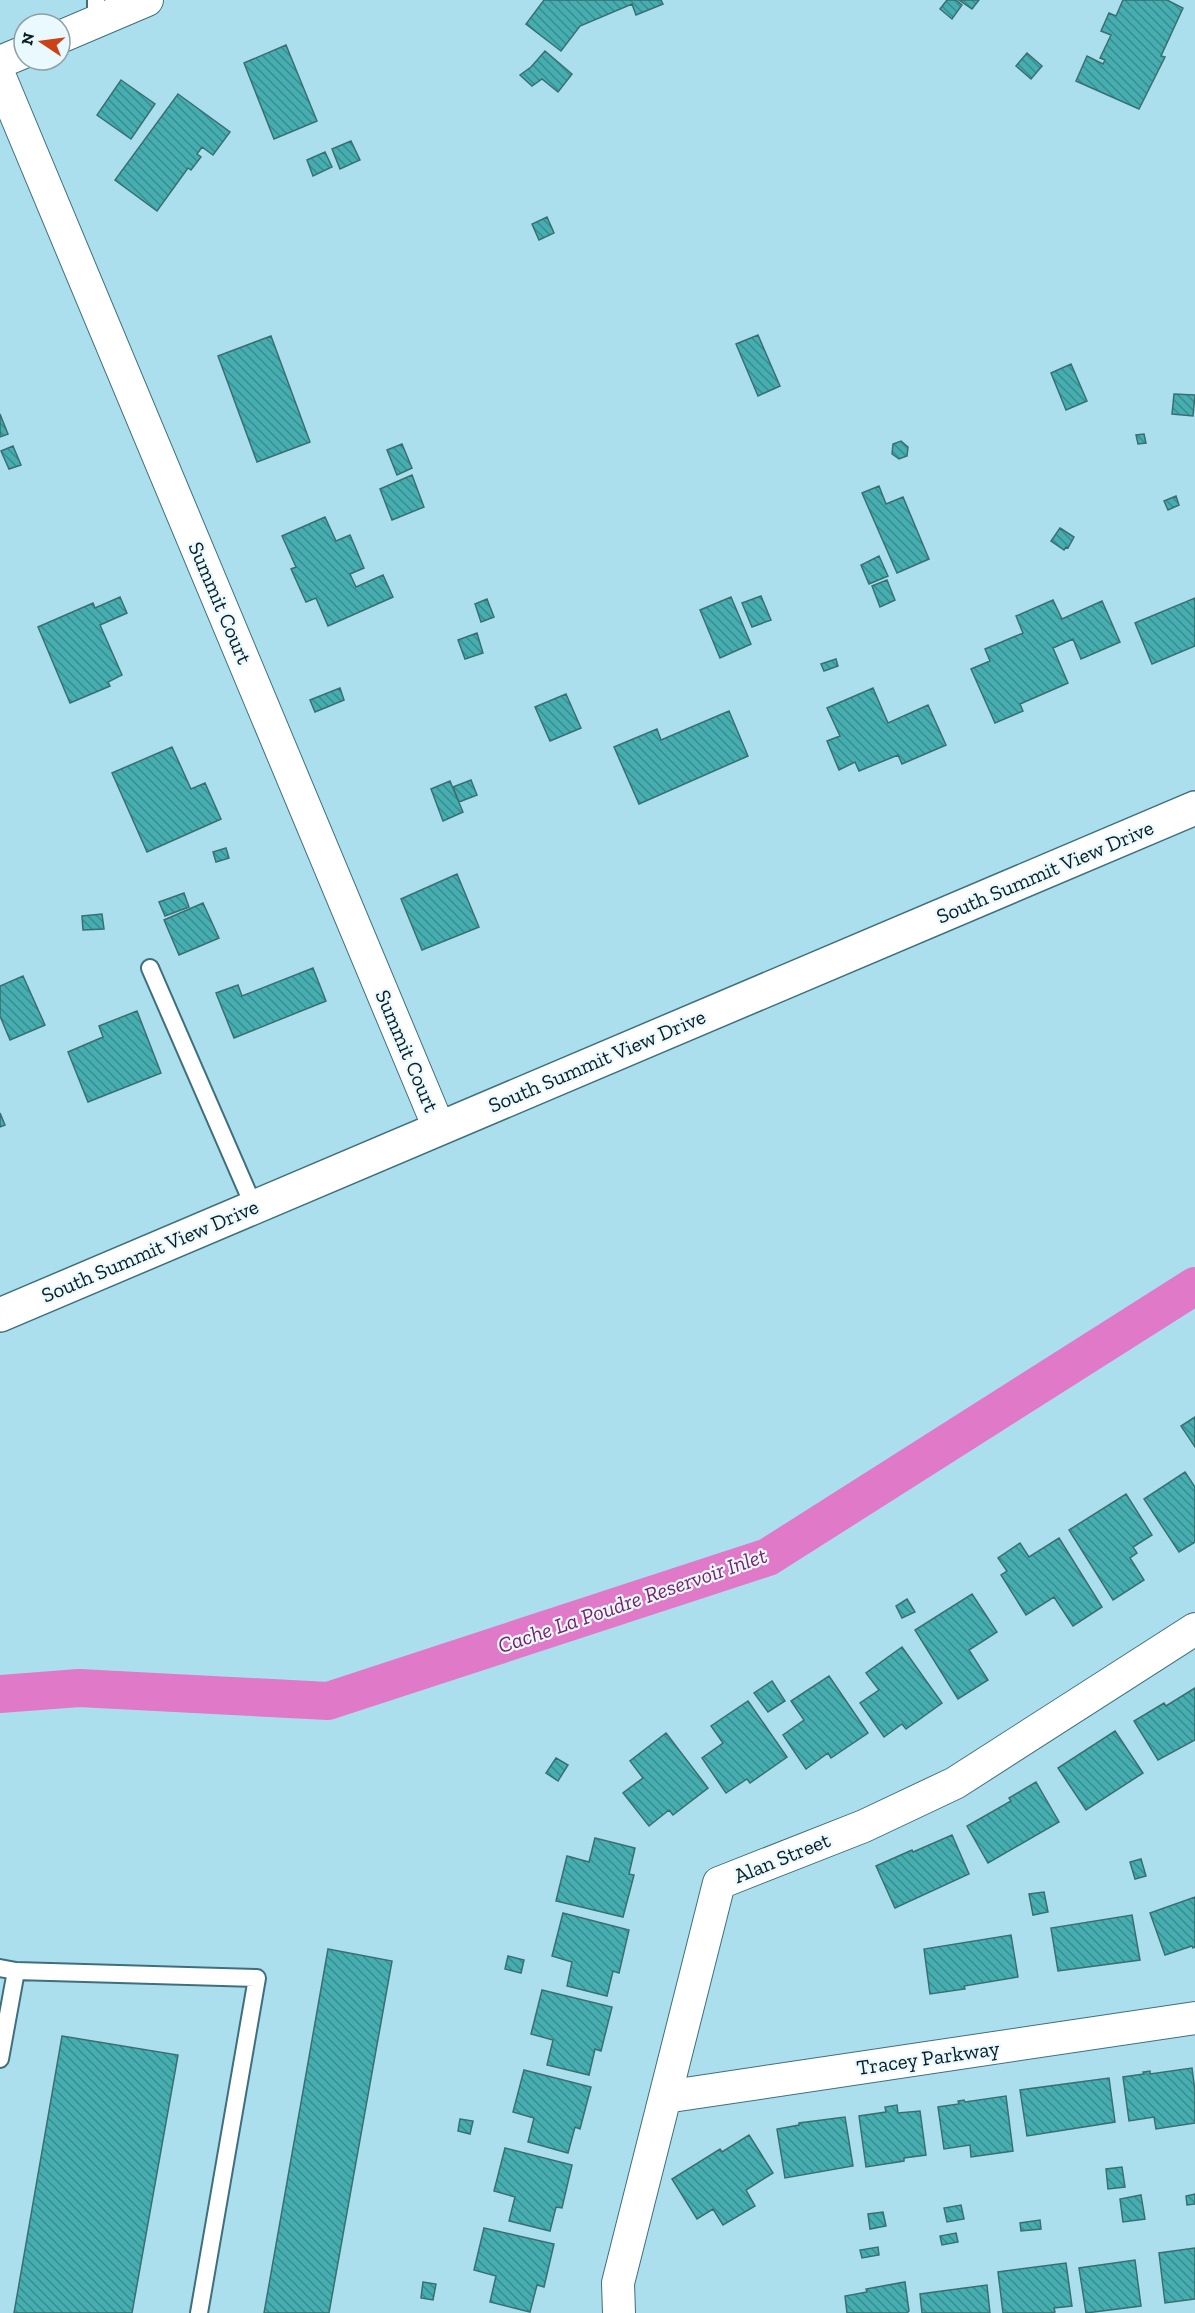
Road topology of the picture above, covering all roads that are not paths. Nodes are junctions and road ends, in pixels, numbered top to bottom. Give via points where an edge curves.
1 (147, 0) edge
2 (96, 11) edge
3 (72, 28) edge
4 (0, 77) edge
5 (1195, 808) edge
6 (150, 968) dead end
7 (439, 1128) junction
8 (254, 1207) junction
9 (0, 1315) edge
10 (1195, 1629) edge
11 (8, 1970) edge
12 (1194, 2019) edge
13 (0, 2059) edge
14 (665, 2097) junction
15 (199, 2313) edge
16 (619, 2313) edge

1 - 2 street
2 - 3 street
4 - 7 street, Summit Court
5 - 7 street, South Summit View Drive
6 - 8 lane
7 - 8 street, South Summit View Drive
8 - 9 street, South Summit View Drive
10 - 14 street, Alan Street via 955,1783 864,1826 719,1883
11 - 13 lane
11 - 15 lane via 257,1978
12 - 14 street, Tracey Parkway
14 - 16 street, Alan Street via 618,2283

